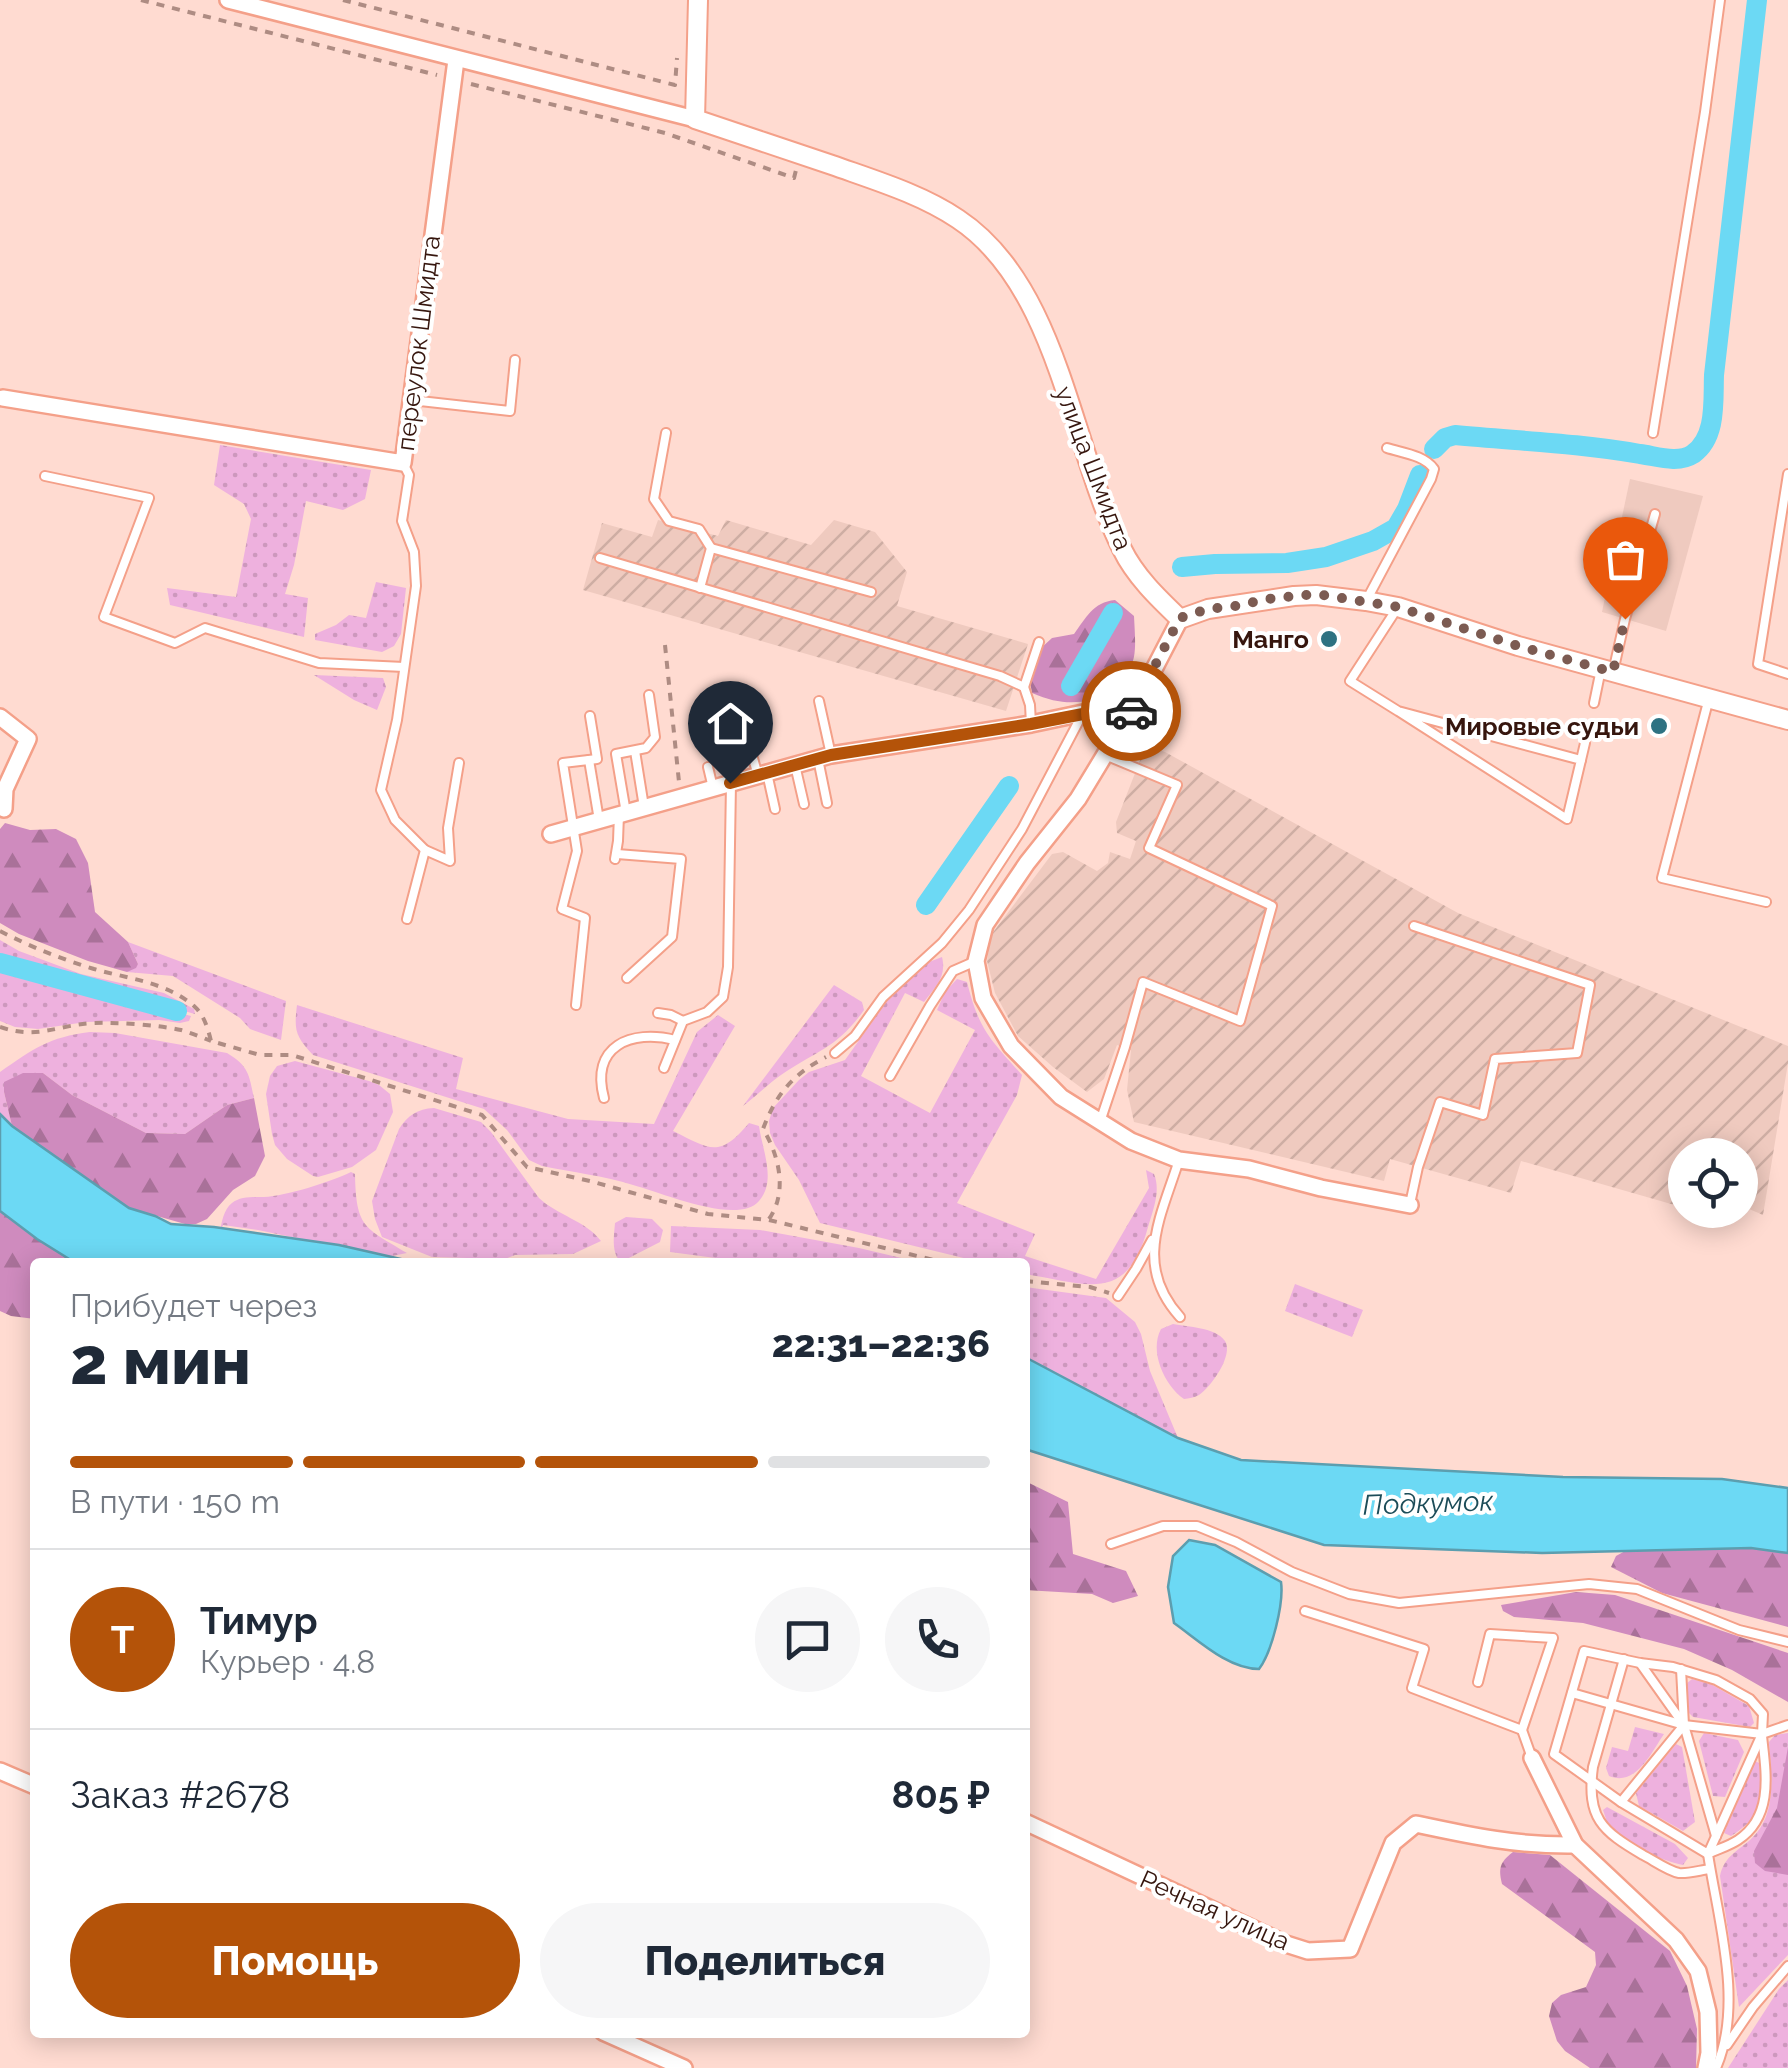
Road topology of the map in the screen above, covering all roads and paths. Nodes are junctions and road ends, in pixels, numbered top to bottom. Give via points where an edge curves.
1 (141, 0) edge
2 (228, 0) edge
3 (343, 0) edge
4 (698, 0) edge
5 (1720, 0) edge
6 (677, 51) dead end
7 (456, 60) junction
8 (452, 79) junction
9 (695, 119) junction
10 (799, 154) junction
11 (515, 360) dead end
12 (3, 398) dead end
13 (412, 400) junction
14 (666, 432) dead end
15 (1653, 433) dead end
16 (1387, 448) dead end
17 (404, 463) junction
18 (1788, 474) edge
19 (45, 476) dead end
20 (1655, 514) dead end
21 (712, 548) junction
22 (600, 558) dead end
23 (700, 588) junction
24 (871, 592) dead end
25 (1366, 601) junction
26 (1398, 607) junction
27 (1180, 618) junction
28 (1039, 642) dead end
29 (664, 645) dead end
30 (404, 668) junction
31 (1607, 671) junction
32 (1788, 674) edge
33 (1024, 687) junction
34 (648, 695) dead end
35 (1709, 698) junction
36 (819, 702) dead end
37 (1594, 703) dead end
38 (1398, 711) junction
39 (1083, 714) junction
40 (1129, 715) junction
41 (590, 716) dead end
42 (0, 717) edge
43 (1788, 720) edge
44 (1031, 724) junction
45 (744, 726) dead end
46 (1585, 743) dead end
47 (635, 750) junction
48 (1105, 754) junction
49 (824, 757) junction
50 (589, 760) junction
51 (1581, 760) junction
52 (459, 763) dead end
53 (795, 766) junction
54 (708, 767) dead end
55 (762, 774) junction
56 (730, 783) junction
57 (713, 788) junction
58 (681, 797) junction
59 (827, 803) dead end
60 (804, 804) dead end
61 (644, 808) junction
62 (4, 809) dead end
63 (775, 809) dead end
64 (622, 814) junction
65 (599, 820) junction
66 (572, 828) junction
67 (551, 834) dead end
68 (425, 850) junction
69 (1766, 902) dead end
70 (407, 919) dead end
71 (1414, 926) dead end
72 (0, 931) edge
73 (976, 961) junction
74 (628, 978) dead end
75 (576, 1005) dead end
76 (658, 1014) dead end
77 (683, 1021) junction
78 (0, 1027) edge
79 (675, 1040) junction
80 (211, 1041) junction
81 (835, 1053) joint
82 (664, 1068) dead end
83 (890, 1076) dead end
84 (604, 1098) dead end
85 (1100, 1122) junction
86 (1178, 1160) junction
87 (1410, 1205) joint
88 (768, 1220) junction
89 (1155, 1234) junction
90 (925, 1258) edge
91 (1030, 1281) edge
92 (1118, 1296) joint
93 (1180, 1317) dead end
94 (1111, 1544) dead end
95 (1305, 1611) dead end
96 (1788, 1642) edge
97 (1624, 1659) junction
98 (1640, 1664) junction
99 (1681, 1669) junction
100 (1478, 1682) dead end
101 (1572, 1693) junction
102 (1611, 1704) junction
103 (1684, 1725) junction
104 (1788, 1725) edge
105 (1522, 1730) junction
106 (1762, 1734) junction
107 (1532, 1758) joint
108 (0, 1772) edge
109 (1591, 1782) junction
110 (30, 1784) edge
111 (1621, 1802) junction
112 (1030, 1824) edge
113 (1716, 1836) junction
114 (1576, 1845) junction
115 (1708, 1854) junction
116 (1710, 1869) junction
117 (1788, 1966) edge
118 (617, 2038) edge
119 (1725, 2048) junction
120 (684, 2068) edge
121 (1706, 2068) edge
122 (1716, 2068) edge

1 - 8 path
2 - 7 street, улица Шмидта
3 - 6 path via 675,85
4 - 9 street
5 - 15 lane
7 - 8 street, переулок Шмидта
7 - 9 street, улица Шмидта
8 - 10 path via 665,133 794,178
8 - 13 street, переулок Шмидта
9 - 10 street, улица Шмидта
10 - 27 street, улица Шмидта via 916,197 990,246 1016,278 1044,334 1122,549
11 - 13 lane via 510,411
12 - 17 street, переулок Шмидта
13 - 17 street, переулок Шмидта
14 - 21 lane via 654,499 669,521 699,530
16 - 25 lane via 1434,468
17 - 30 lane via 402,521 414,552 416,586
18 - 32 lane via 1758,664
19 - 30 lane via 149,498 104,617 175,643 205,628 320,663
20 - 31 lane
21 - 23 lane
21 - 24 lane
22 - 23 lane
23 - 33 lane
25 - 26 street
25 - 27 street via 1294,596
26 - 31 street
26 - 38 lane via 1350,681
27 - 40 street
28 - 33 lane
29 - 58 path
30 - 68 lane via 382,790 395,820
31 - 35 street
31 - 37 lane
33 - 44 lane
34 - 47 lane via 655,737
35 - 43 street
35 - 69 lane via 1662,878
36 - 49 lane
38 - 51 lane
38 - 51 lane via 1566,819
39 - 40 street
39 - 44 street
39 - 81 lane via 1022,829 969,910
40 - 48 street
41 - 50 lane via 596,759
42 - 62 street via 28,739 5,789
44 - 49 street
45 - 55 lane
46 - 51 lane
47 - 61 lane
47 - 64 lane via 616,754
48 - 73 street via 985,924
48 - 85 lane via 1176,785 1149,848 1272,906 1240,1021 1143,982
49 - 53 street
49 - 59 lane
50 - 65 lane
50 - 66 lane via 561,759
52 - 68 lane via 448,828 450,861
53 - 55 street
53 - 60 lane
54 - 57 lane
55 - 56 street
55 - 63 lane
56 - 57 street
56 - 77 lane via 728,967 722,997
57 - 58 street
58 - 61 street
61 - 64 street
64 - 65 street
64 - 74 lane via 616,856 681,859 672,938
65 - 66 street
66 - 67 street
66 - 75 lane via 577,851 562,910 585,918
68 - 70 lane
71 - 87 lane via 1590,985 1577,1052 1495,1059 1483,1115 1440,1102
72 - 80 path via 38,950 166,987 197,1008
73 - 83 lane via 953,971
73 - 85 street via 983,998 1012,1046 1062,1097
76 - 77 lane
77 - 79 lane
78 - 80 path via 35,1034 96,1023 181,1030
79 - 82 lane
79 - 84 lane via 642,1037 614,1048 601,1067
80 - 88 path via 260,1055 292,1055 482,1116 527,1167 708,1214
81 - 88 path via 802,1070 771,1107 763,1129 780,1188
85 - 86 street
86 - 87 street
86 - 89 lane
88 - 90 path
89 - 92 lane
89 - 93 lane via 1152,1259
91 - 92 path via 1090,1286
94 - 96 lane via 1163,1526 1196,1526 1349,1594 1400,1603 1589,1584 1637,1589 1738,1630
95 - 105 lane via 1424,1649 1412,1688
97 - 98 lane
97 - 101 lane via 1584,1650
97 - 102 lane
98 - 99 lane
98 - 103 lane
99 - 103 lane
99 - 106 lane via 1750,1698 1763,1714
100 - 105 lane via 1490,1634 1553,1638
101 - 102 lane
101 - 109 lane via 1554,1754
102 - 103 lane
102 - 109 lane
103 - 106 lane
103 - 111 lane
103 - 113 lane
104 - 106 lane
105 - 107 lane
106 - 113 lane
106 - 115 lane via 1763,1808 1737,1841
107 - 114 street
108 - 110 street
109 - 111 lane
109 - 116 lane via 1600,1824 1619,1841 1678,1873
111 - 115 lane
112 - 114 street, Речная улица via 1308,1951 1350,1949 1393,1843 1416,1824 1518,1844
113 - 115 lane
114 - 121 street via 1676,1940 1698,1971 1708,2012
115 - 116 lane
116 - 119 lane via 1728,1961
117 - 119 lane
118 - 120 street
119 - 122 lane

